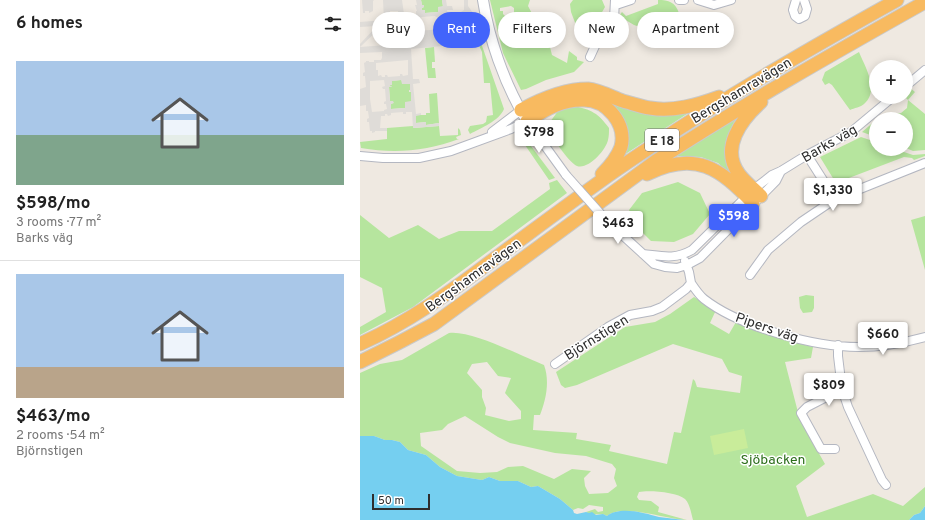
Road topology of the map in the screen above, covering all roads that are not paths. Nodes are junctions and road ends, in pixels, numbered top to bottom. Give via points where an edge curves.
1 (483, 0) edge
2 (631, 0) edge
3 (679, 0) edge
4 (684, 0) edge
5 (698, 0) edge
6 (731, 0) edge
7 (796, 0) edge
8 (804, 0) edge
9 (897, 0) edge
10 (616, 2) edge
11 (925, 2) edge
12 (590, 58) dead end
13 (925, 70) edge
14 (913, 80) edge
15 (780, 84) junction
16 (747, 87) junction
17 (885, 104) edge
18 (524, 116) junction
19 (483, 139) junction
20 (807, 155) junction
21 (360, 156) edge
22 (925, 163) edge
23 (612, 193) junction
24 (579, 196) junction
25 (754, 196) junction
26 (835, 199) junction
27 (642, 254) junction
28 (682, 256) junction
29 (687, 266) junction
30 (750, 275) dead end
31 (691, 283) junction
32 (925, 337) edge
33 (360, 344) edge
34 (838, 346) junction
35 (360, 362) edge
36 (555, 364) dead end
37 (842, 389) junction
38 (834, 449) dead end
39 (886, 485) dead end

1 - 18 street via 492,40
2 - 10 street
3 - 4 street
5 - 6 street via 714,5
7 - 8 street via 793,10 799,19 805,16 807,9
9 - 16 highway, Bergshamravägen / E 18
10 - 12 street via 614,19 595,46
11 - 15 highway, Bergshamravägen / E 18
13 - 14 street
15 - 23 highway, Bergshamravägen / E 18 via 656,161
15 - 25 highway via 751,111 735,134 732,144 731,155 734,165
16 - 18 highway via 701,104 680,108 650,108 590,89 572,90 536,102
16 - 24 highway, Bergshamravägen / E 18 via 683,126
17 - 20 street, Barks väg via 851,132
18 - 19 street
18 - 19 street via 511,129
18 - 24 highway via 570,100 586,99 609,109 616,119 622,131 618,155
18 - 27 street, bridge via 566,175
19 - 21 street via 451,151 419,158
20 - 25 street, Barks väg via 781,171 776,181
20 - 26 street
22 - 26 street
23 - 25 highway via 649,173 669,165 685,163 709,166
23 - 35 highway, Bergshamravägen / E 18 via 434,324
24 - 33 highway, Bergshamravägen / E 18 via 426,308
25 - 28 street, Barks väg
25 - 29 street, Barks väg via 700,258
26 - 30 street via 801,222 768,250
27 - 28 street via 671,258
27 - 29 street via 654,264 665,267
28 - 29 street, Pipers väg
29 - 31 street, Pipers väg
31 - 34 street, Pipers väg via 715,307 743,321 790,338
31 - 36 street, Björnstigen via 662,307 630,315
32 - 34 street, Pipers väg via 888,346
34 - 37 street
37 - 38 street via 801,412 821,449
37 - 39 street via 848,407

